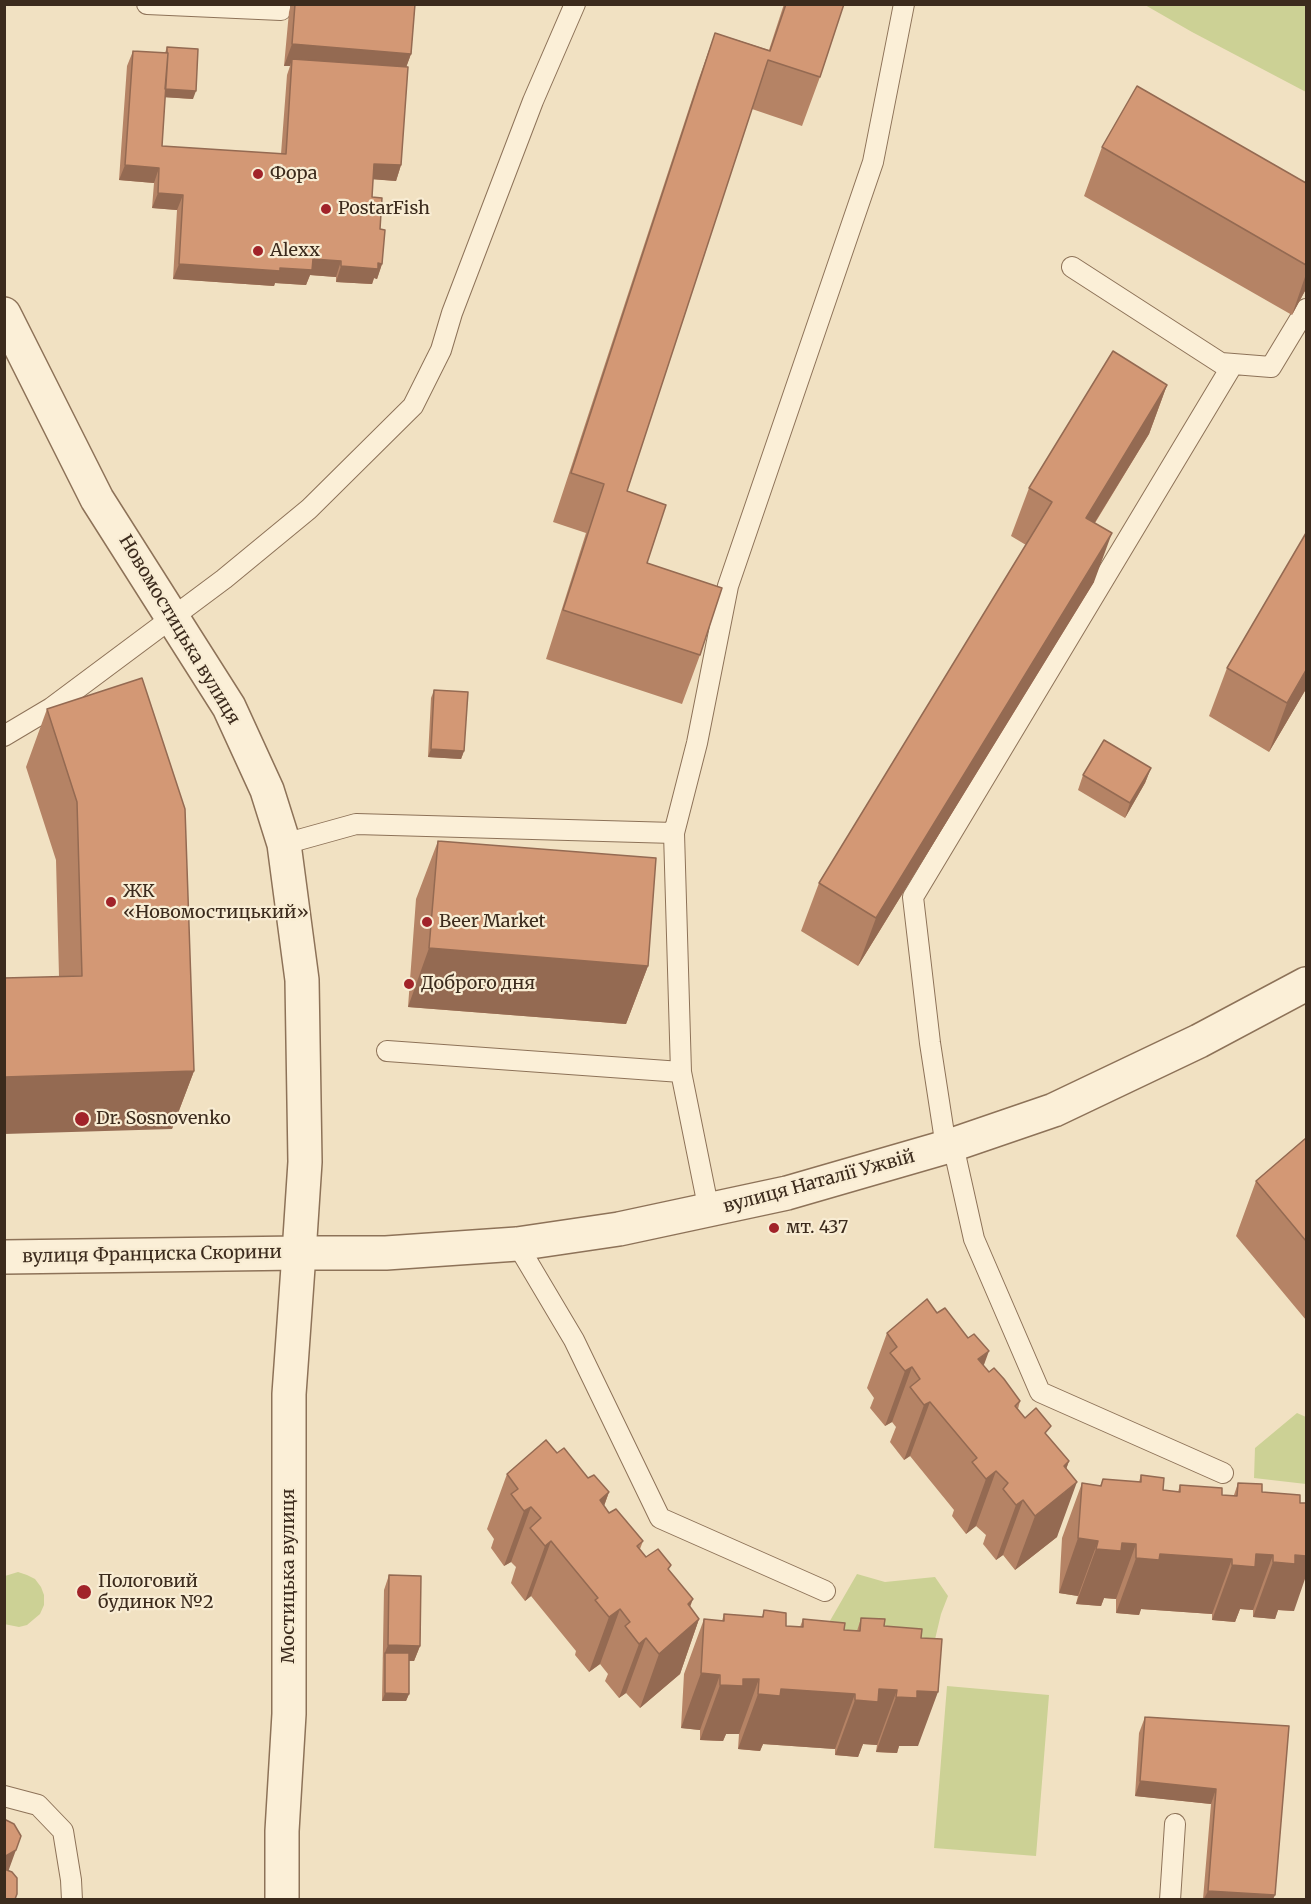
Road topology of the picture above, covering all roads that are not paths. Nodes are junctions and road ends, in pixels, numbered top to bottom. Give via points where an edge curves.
1 (147, 4) edge
2 (575, 4) edge
3 (904, 4) edge
4 (282, 10) dead end
5 (1072, 267) dead end
6 (1306, 309) edge
7 (4, 314) edge
8 (1221, 363) junction
9 (173, 616) junction
10 (4, 736) edge
11 (674, 833) junction
12 (284, 844) junction
13 (1306, 984) edge
14 (387, 1051) dead end
15 (681, 1071) junction
16 (950, 1146) junction
17 (709, 1211) junction
18 (517, 1244) junction
19 (298, 1253) junction
20 (4, 1257) edge
21 (1223, 1473) dead end
22 (825, 1591) dead end
23 (4, 1796) edge
24 (1175, 1824) dead end
25 (72, 1899) edge
26 (282, 1899) edge
27 (1170, 1899) edge

1 - 4 lane
2 - 9 lane via 533,101 441,350 413,406 309,509
3 - 11 lane via 873,162 728,586 697,743
5 - 8 lane
6 - 8 lane via 1271,367
7 - 9 street, Новомостицька вулиця via 97,499
8 - 16 lane via 1230,369 913,897 930,1043
9 - 10 lane via 51,708
9 - 12 street, Новомостицька вулиця via 229,707 267,790
11 - 12 lane via 356,824
11 - 15 lane
12 - 19 street, Новомостицька вулиця via 302,980 305,1162
13 - 16 street, вулиця Наталії Ужвій via 1199,1041 1054,1110
14 - 15 lane
15 - 17 lane
16 - 17 street, вулиця Наталії Ужвій
16 - 21 lane via 974,1239 1040,1392
17 - 18 street, вулиця Наталії Ужвій
18 - 19 street, вулиця Наталії Ужвій via 386,1253
18 - 22 lane via 574,1340 660,1518
19 - 20 street, вулиця Франциска Скорини
19 - 26 street, Мостицька вулиця via 289,1394 289,1714
23 - 25 lane via 38,1805 63,1831
24 - 27 lane

